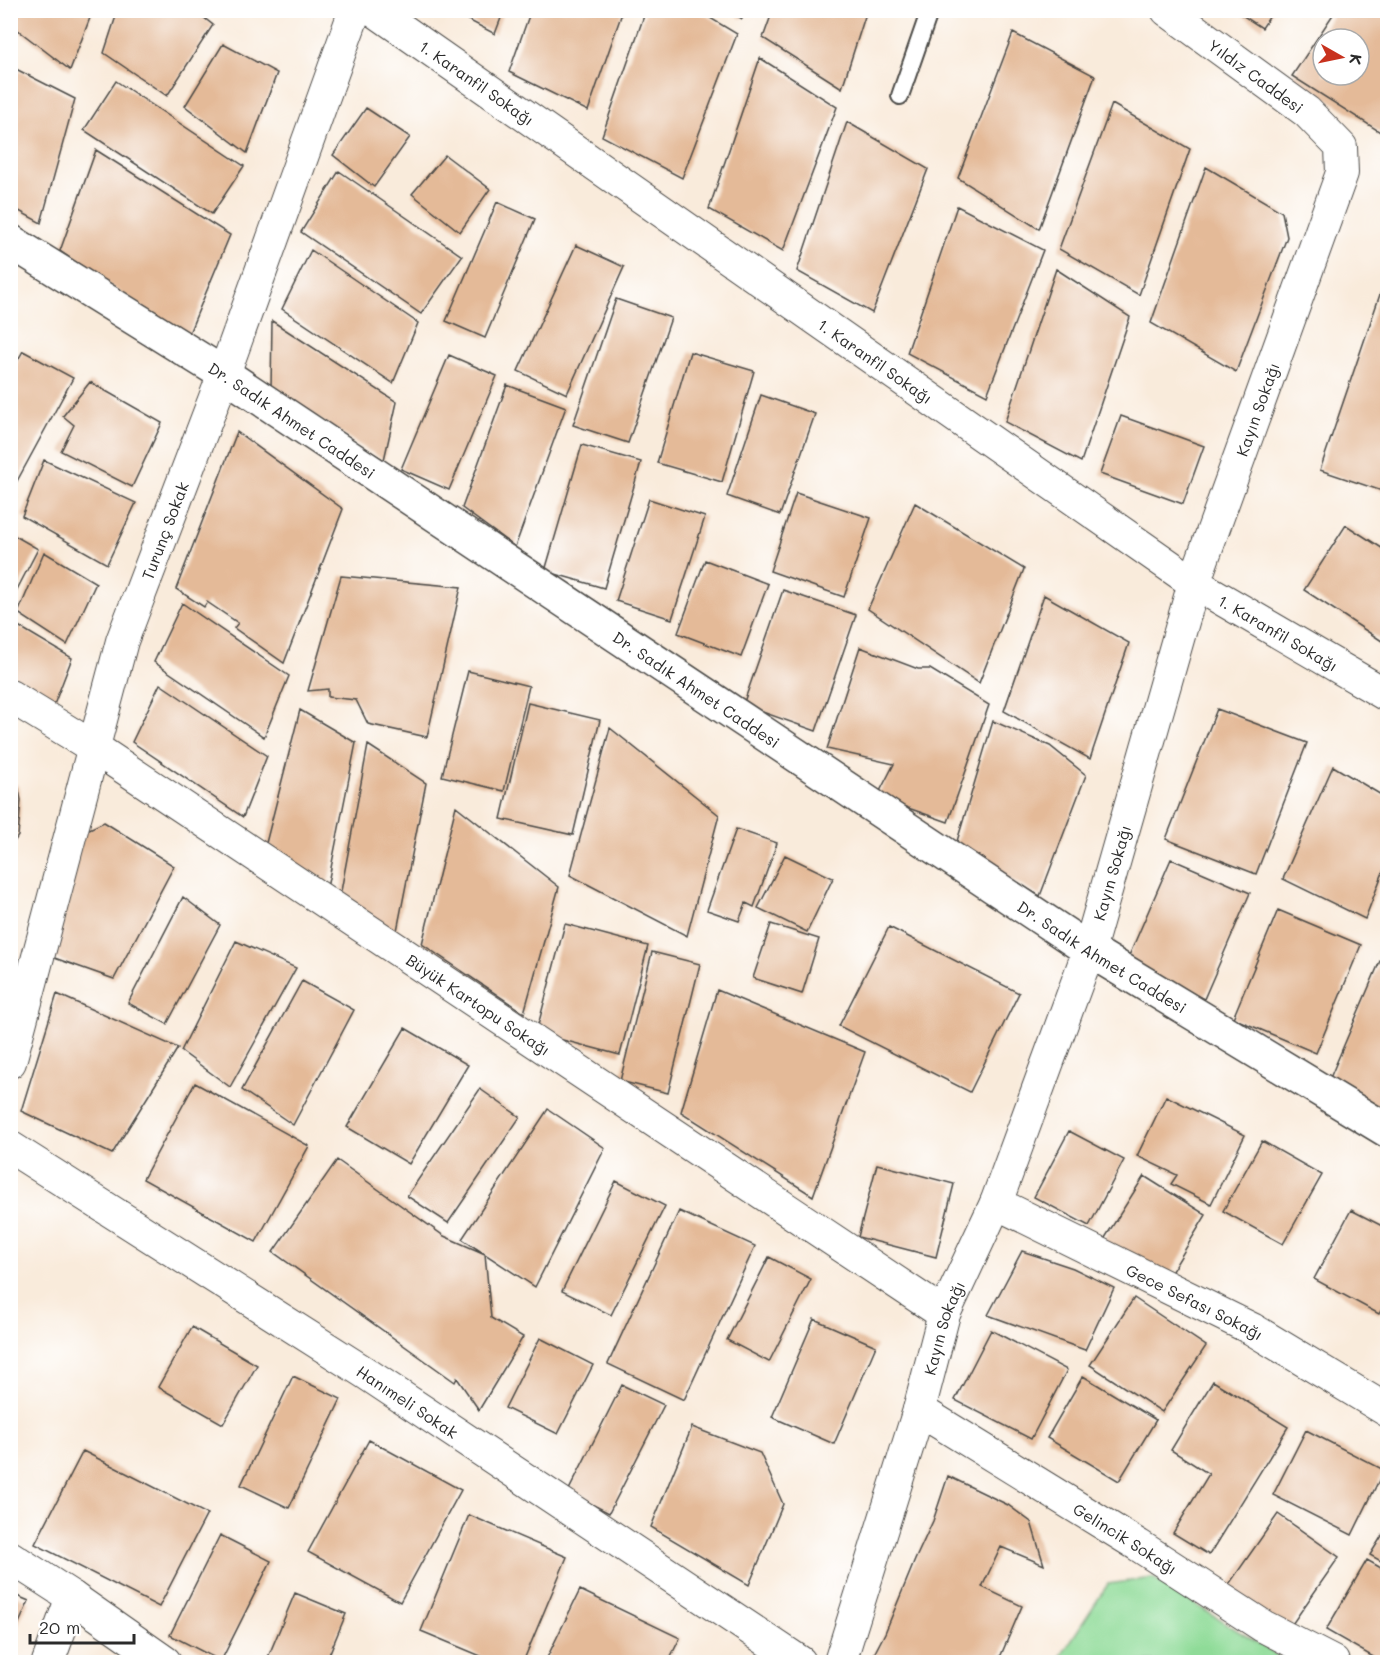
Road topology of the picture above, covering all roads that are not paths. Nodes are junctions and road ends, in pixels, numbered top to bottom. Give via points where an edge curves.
1 (355, 10) edge
2 (374, 10) edge
3 (930, 10) edge
4 (1167, 10) edge
5 (900, 96) dead end
6 (1341, 147) joint
7 (10, 241) edge
8 (224, 374) junction
9 (1194, 583) junction
10 (10, 696) edge
11 (1388, 696) edge
12 (93, 747) junction
13 (1089, 950) junction
14 (10, 1062) edge
15 (1388, 1131) edge
16 (10, 1147) edge
17 (996, 1203) junction
18 (944, 1314) junction
19 (919, 1410) junction
20 (1388, 1411) edge
21 (10, 1557) edge
22 (72, 1597) junction
23 (48, 1662) edge
24 (165, 1662) edge
25 (800, 1662) edge
26 (840, 1662) edge
27 (1333, 1662) edge

1 - 8 street, Turunç Sokak
2 - 9 street, 1. Karanfil Sokağı
3 - 5 lane
4 - 6 street, Yıldız Caddesi via 1306,112
6 - 9 street, Kayın Sokağı via 1342,174
7 - 8 street, Dr. Sadık Ahmet Caddesi
8 - 12 street, Turunç Sokak via 122,641
8 - 13 street, Dr. Sadık Ahmet Caddesi
9 - 11 street, 1. Karanfil Sokağı
9 - 13 street, Kayın Sokağı
10 - 12 street, Büyük Kartopu Sokağı
12 - 14 street, Turunç Sokak
12 - 18 street, Büyük Kartopu Sokağı
13 - 15 street, Dr. Sadık Ahmet Caddesi
13 - 17 street, Kayın Sokağı
16 - 25 street, Hanımeli Sokak via 364,1372
17 - 18 street, Kayın Sokağı
17 - 20 street, Gece Sefası Sokağı via 1252,1329
18 - 19 street, Kayın Sokağı
19 - 26 street, Kayın Sokağı
19 - 27 street, Gelincik Sokağı via 1263,1626
21 - 22 street
22 - 23 street
22 - 24 street

